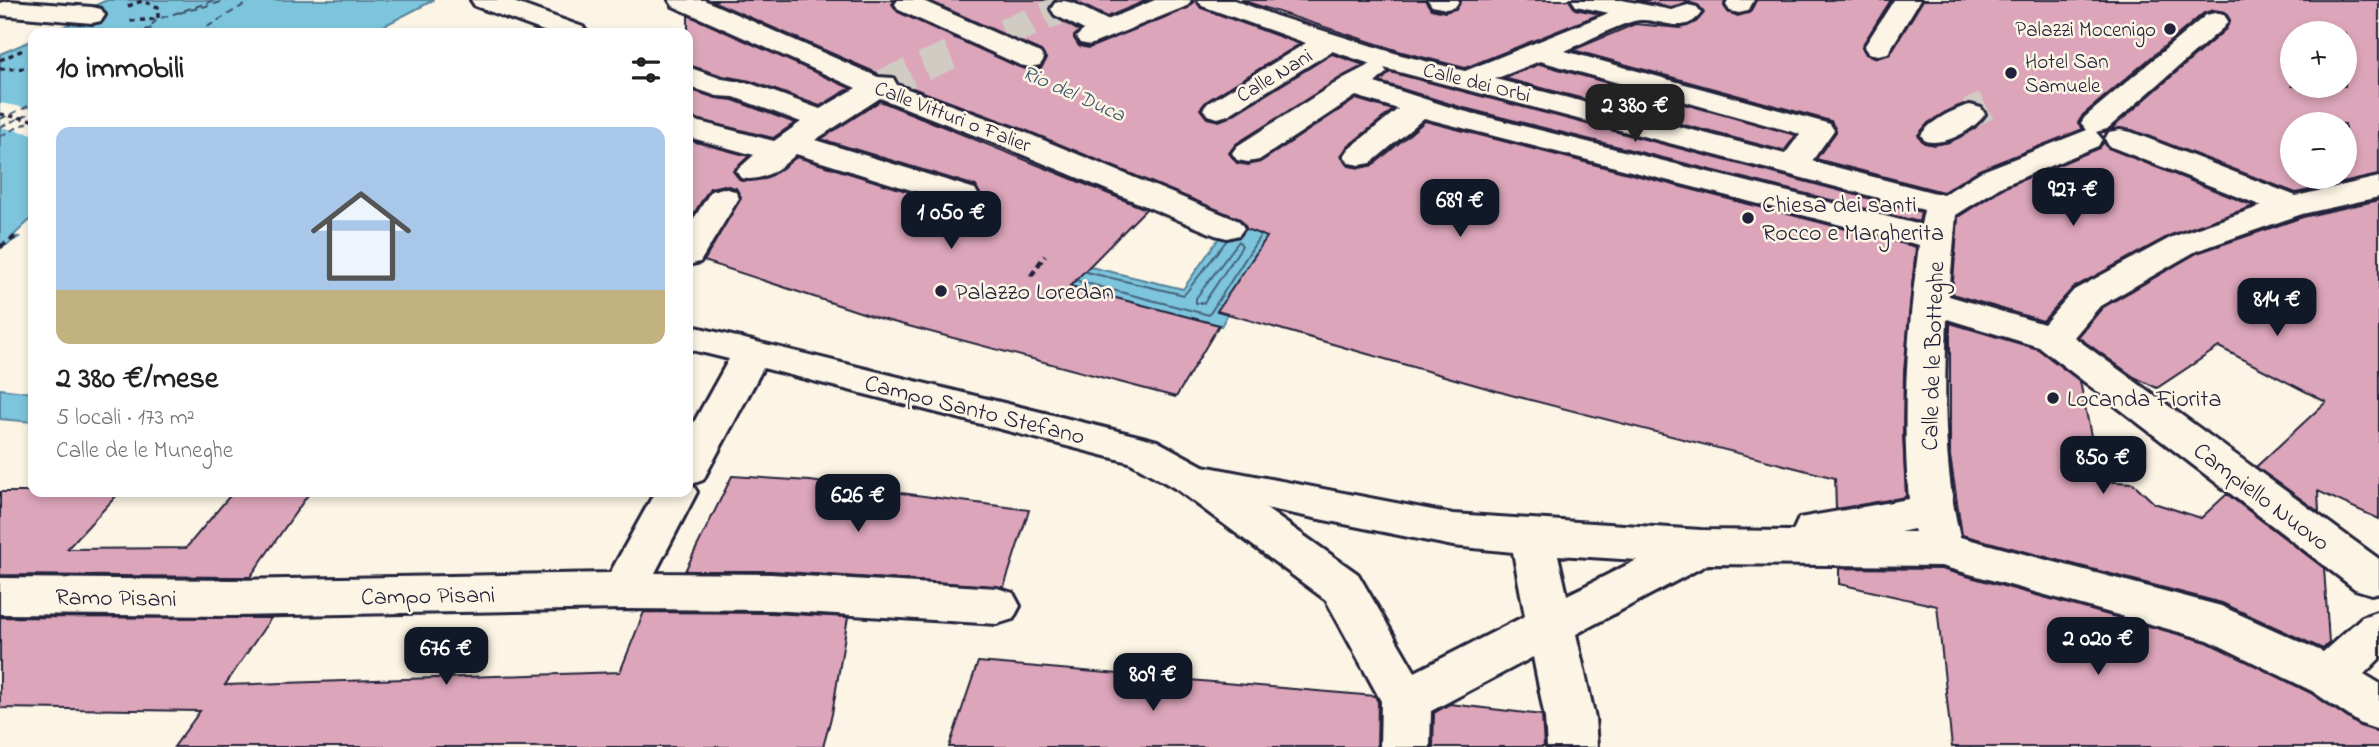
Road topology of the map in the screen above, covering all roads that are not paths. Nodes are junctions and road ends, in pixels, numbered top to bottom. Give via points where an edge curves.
1 (484, 0) edge
2 (682, 0) edge
3 (1178, 0) edge
4 (1211, 0) edge
5 (1585, 0) edge
6 (1907, 0) edge
7 (908, 4) dead end
8 (1073, 4) edge
9 (9, 8) edge
10 (1635, 12) junction
11 (1688, 13) dead end
12 (92, 15) dead end
13 (2215, 21) dead end
14 (560, 28) edge
15 (1329, 41) junction
16 (1878, 47) dead end
17 (1538, 52) junction
18 (1030, 59) dead end
19 (1391, 61) junction
20 (693, 78) edge
21 (1469, 80) junction
22 (1352, 85) junction
23 (880, 86) junction
24 (1420, 106) junction
25 (1218, 108) dead end
26 (1970, 114) tunnel mouth
27 (822, 120) junction
28 (693, 129) edge
29 (2101, 134) junction
30 (1936, 135) dead end
31 (786, 147) junction
32 (1248, 153) dead end
33 (1360, 156) dead end
34 (1793, 165) junction
35 (752, 171) dead end
36 (2379, 187) edge
37 (723, 198) dead end
38 (2293, 206) junction
39 (934, 223) dead end
40 (1938, 227) junction
41 (1227, 228) dead end
42 (693, 247) edge
43 (1929, 302) junction
44 (693, 338) edge
45 (2052, 339) junction
46 (752, 353) junction
47 (693, 460) edge
48 (1193, 479) junction
49 (673, 497) edge
50 (1936, 530) junction
51 (1532, 537) junction
52 (1701, 547) junction
53 (2371, 577) dead end
54 (623, 591) junction
55 (0, 596) edge
56 (233, 598) junction
57 (997, 606) dead end
58 (0, 622) edge
59 (1551, 626) junction
60 (2379, 630) edge
61 (2329, 677) junction
62 (2379, 709) edge
63 (1406, 723) edge
64 (1571, 732) edge

1 - 14 street
2 - 23 street, Calle Vitturi o Falier
3 - 8 street via 1097,31
4 - 15 street, Calle dei Orbi via 1259,26
5 - 10 street
6 - 16 street
7 - 18 street
9 - 12 street
10 - 11 street via 1674,19
10 - 17 street
13 - 29 street
15 - 19 street, Calle dei Orbi
15 - 25 street, Calle Nani
17 - 21 street
17 - 34 street via 1819,130
19 - 21 street, Calle dei Orbi
19 - 22 street
20 - 27 street via 739,89
21 - 34 street, Calle dei Orbi
22 - 24 street
22 - 32 street
23 - 27 street
23 - 41 street, Calle Vitturi o Falier
24 - 33 street
24 - 40 street via 1876,223
26 - 30 street
27 - 31 street
28 - 31 street
29 - 38 street
29 - 40 street via 1991,178
31 - 35 street
31 - 39 street via 963,196
34 - 40 street, Calle dei Orbi
36 - 38 street
37 - 42 street
38 - 45 street via 2172,251 2087,298
40 - 43 street, Calle de le Botteghe
43 - 45 street, Campiello Nuovo
43 - 50 street, Calle de le Botteghe via 1925,393
44 - 46 street, Campo Santo Stefano
45 - 53 street, Campiello Nuovo
46 - 47 street
46 - 48 street, Campo Santo Stefano via 1142,451
48 - 51 street, Campo Santo Stefano via 1453,530
48 - 63 street, Campo Santo Stefano via 1342,587
49 - 54 street
50 - 52 street, Campo Santo Stefano
50 - 61 street, Campo Santo Stefano via 2221,625
51 - 52 street, Campo Santo Stefano
51 - 59 street
52 - 59 street, Campo Santo Stefano
54 - 56 street, Campo Pisani
54 - 57 street, Campo Pisani via 771,592
55 - 56 street, Ramo Pisani
56 - 58 street via 210,622
59 - 63 street, Campo Santo Stefano
59 - 64 street
60 - 61 street
61 - 62 street, Campo Santo Stefano

